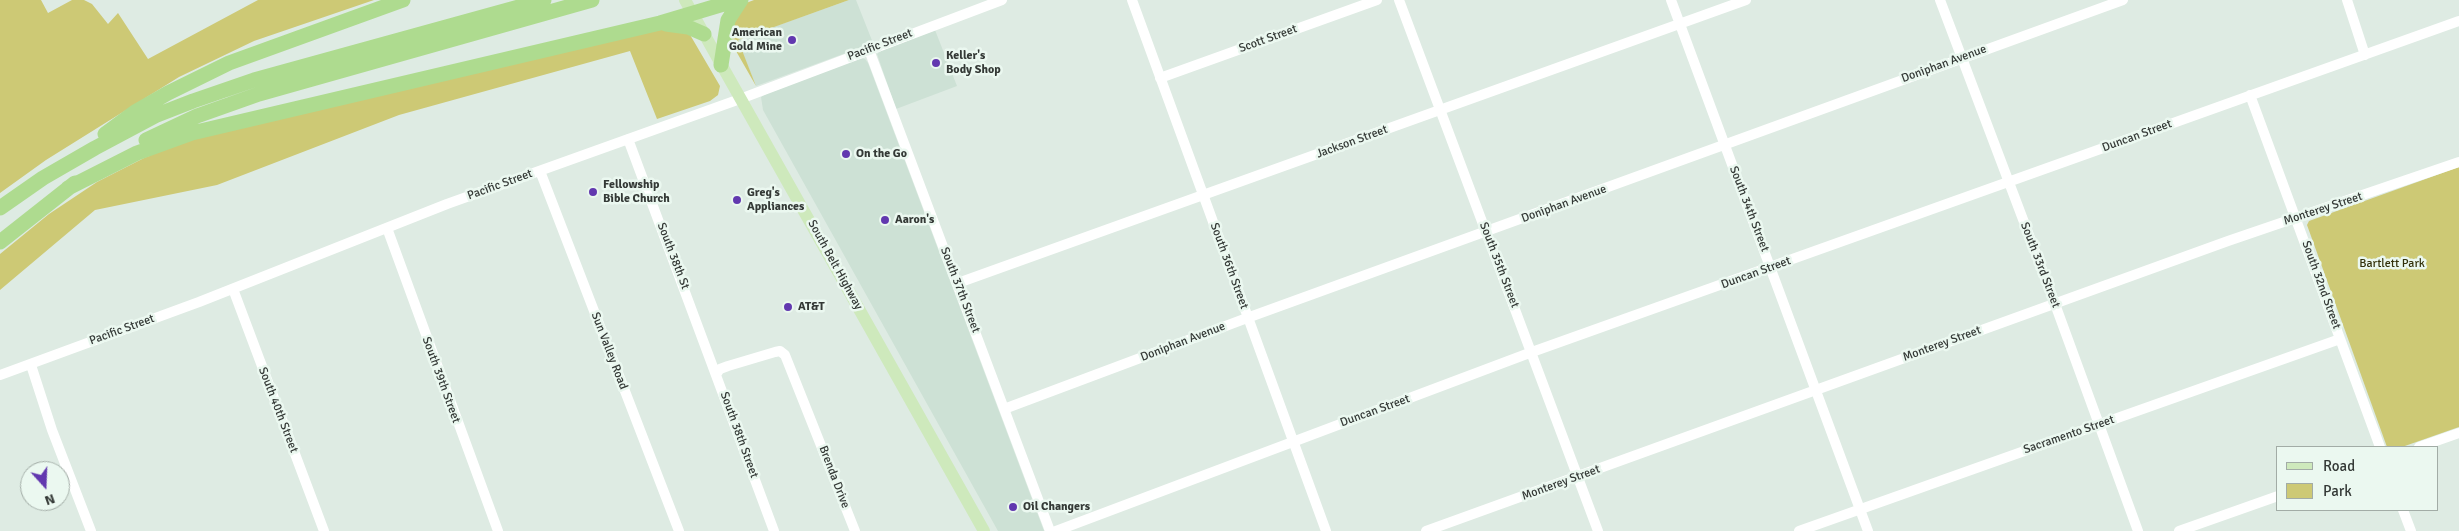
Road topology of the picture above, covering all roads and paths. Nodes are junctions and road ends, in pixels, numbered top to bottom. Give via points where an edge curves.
1 (403, 0) edge
2 (544, 0) edge
3 (592, 0) edge
4 (685, 0) edge
5 (737, 0) edge
6 (741, 0) edge
7 (1002, 0) edge
8 (1132, 0) edge
9 (1377, 0) edge
10 (1399, 0) edge
11 (1671, 0) edge
12 (1746, 0) edge
13 (1940, 0) edge
14 (2123, 0) edge
15 (2347, 0) edge
16 (693, 14) junction
17 (2459, 21) edge
18 (660, 23) junction
19 (1680, 25) junction
20 (704, 34) junction
21 (869, 50) junction
22 (2366, 55) junction
23 (1962, 57) junction
24 (721, 65) junction
25 (1160, 78) junction
26 (2250, 96) junction
27 (740, 99) junction
28 (1440, 110) junction
29 (628, 139) junction
30 (1726, 145) junction
31 (2459, 162) edge
32 (540, 171) junction
33 (43, 178) junction
34 (2009, 183) junction
35 (68, 188) junction
36 (1204, 196) junction
37 (0, 208) edge
38 (2296, 218) junction
39 (387, 228) junction
40 (1487, 232) junction
41 (0, 242) edge
42 (1771, 268) junction
43 (958, 283) junction
44 (232, 289) junction
45 (2055, 304) junction
46 (1247, 318) junction
47 (2340, 339) junction
48 (1532, 352) junction
49 (31, 365) junction
50 (717, 373) junction
51 (0, 375) edge
52 (1816, 389) junction
53 (1004, 409) junction
54 (2099, 424) junction
55 (2459, 433) edge
56 (1293, 442) junction
57 (2380, 446) edge
58 (2421, 446) edge
59 (1578, 477) junction
60 (2276, 497) edge
61 (1860, 509) junction
62 (2403, 511) edge
63 (91, 531) edge
64 (324, 531) edge
65 (498, 531) edge
66 (679, 531) edge
67 (774, 531) edge
68 (855, 531) edge
69 (984, 531) edge
70 (1050, 531) edge
71 (1056, 531) edge
72 (1326, 531) edge
73 (1426, 531) edge
74 (1598, 531) edge
75 (1799, 531) edge
76 (1868, 531) edge
77 (2138, 531) edge
78 (2179, 531) edge
79 (2411, 531) edge

1 - 33 highway via 275,45 199,77 135,112
2 - 33 highway via 254,80 193,101 157,115
3 - 35 highway via 228,104 134,146
4 - 16 main road, South Belt Highway
5 - 16 highway
6 - 24 highway via 728,20
7 - 21 street, Pacific Street
8 - 25 street, South 36th Street
9 - 25 street, Scott Street
10 - 28 street, South 35th Street
11 - 19 street, South 34th Street
12 - 19 street, Jackson Street
13 - 23 street, South 33rd Street
14 - 23 street, Doniphan Avenue
15 - 22 street
16 - 18 highway
16 - 20 main road, South Belt Highway
17 - 22 street, Duncan Street
18 - 20 highway
18 - 35 highway via 192,133 137,153
19 - 28 street, Jackson Street
19 - 30 street, South 34th Street
20 - 24 main road, South Belt Highway
21 - 27 street, Pacific Street
21 - 43 street, South 37th Street
22 - 26 street, Duncan Street
23 - 30 street, Doniphan Avenue
23 - 34 street, South 33rd Street
24 - 27 main road, South Belt Highway
25 - 36 street, South 36th Street
26 - 34 street, Duncan Street
26 - 38 street, South 32nd Street
27 - 29 street, Pacific Street
27 - 69 main road, South Belt Highway
28 - 36 street, Jackson Street
28 - 40 street, South 35th Street
29 - 32 street, Pacific Street
29 - 50 street, South 38th St
30 - 40 street, Doniphan Avenue
30 - 42 street, South 34th Street
31 - 38 street, Monterey Street
32 - 39 street, Pacific Street
32 - 66 street, Sun Valley Road
33 - 37 highway
34 - 42 street, Duncan Street
34 - 45 street, South 33rd Street
35 - 41 highway
36 - 43 street, Jackson Street
36 - 46 street, South 36th Street
38 - 45 street, Monterey Street
38 - 47 street, South 32nd Street
39 - 44 street, Pacific Street
39 - 65 street, South 39th Street
40 - 46 street, Doniphan Avenue
40 - 48 street, South 35th Street
42 - 48 street, Duncan Street
42 - 52 street, South 34th Street
43 - 53 street, South 37th Street
44 - 49 street, Pacific Street
44 - 64 street, South 40th Street
45 - 52 street, Monterey Street
45 - 54 street, South 33rd Street
46 - 53 street, Doniphan Avenue
46 - 56 street, South 36th Street
47 - 54 street, Sacramento Street
47 - 57 street, South 32nd Street
48 - 56 street, Duncan Street
48 - 59 street, South 35th Street
49 - 51 street, Pacific Street
49 - 63 street
50 - 67 street, South 38th Street
50 - 68 street, Brenda Drive via 720,368 780,351 786,356
52 - 59 street, Monterey Street
52 - 61 street, South 34th Street
53 - 70 street, South 37th Street
54 - 61 street, Sacramento Street
54 - 77 street, South 33rd Street
55 - 58 street
56 - 71 street, Duncan Street
56 - 72 street, South 36th Street
59 - 73 street, Monterey Street
59 - 74 street, South 35th Street
60 - 78 street
61 - 75 street, Sacramento Street
61 - 76 street, South 34th Street
62 - 79 street

